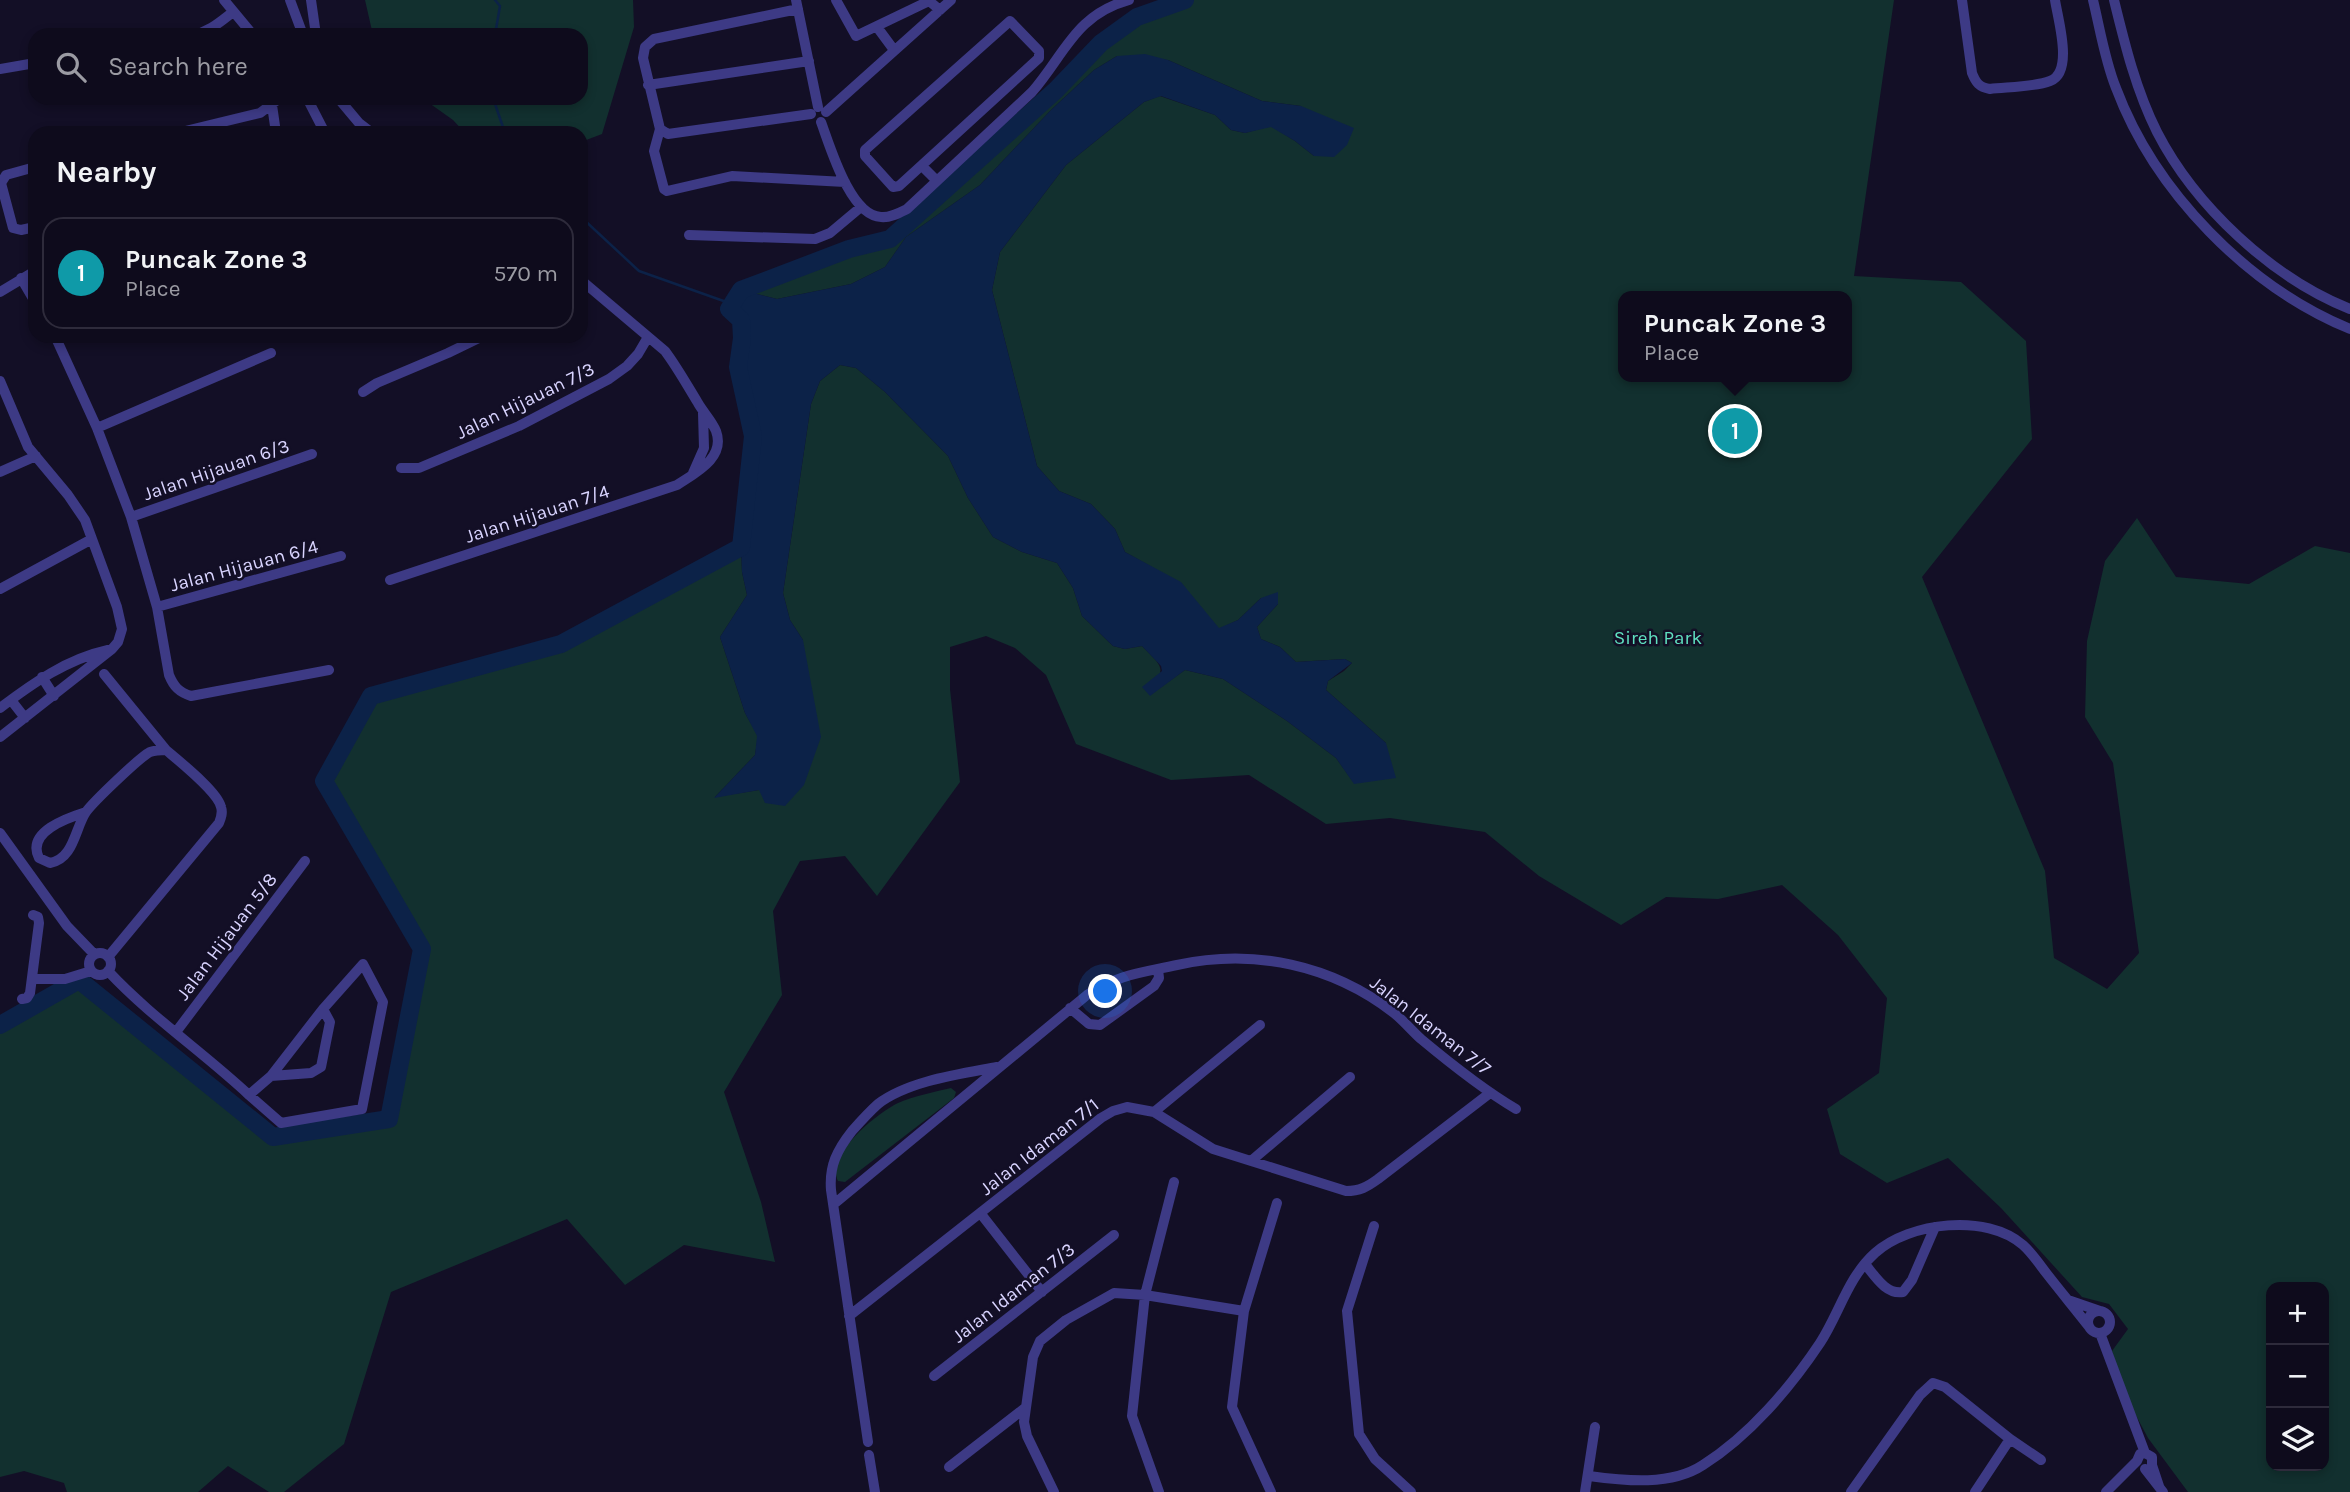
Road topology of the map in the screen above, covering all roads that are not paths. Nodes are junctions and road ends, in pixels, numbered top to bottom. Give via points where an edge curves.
1 (224, 0) edge
2 (290, 0) edge
3 (310, 0) edge
4 (836, 0) edge
5 (951, 0) edge
6 (1129, 0) edge
7 (1962, 0) edge
8 (2055, 0) edge
9 (2093, 0) edge
10 (2114, 0) edge
11 (797, 5) edge
12 (940, 10) junction
13 (233, 12) junction
14 (877, 27) junction
15 (212, 28) edge
16 (247, 28) edge
17 (300, 28) edge
18 (315, 28) edge
19 (894, 50) junction
20 (808, 61) junction
21 (28, 64) edge
22 (0, 69) edge
23 (648, 85) junction
24 (1012, 85) junction
25 (1024, 100) junction
26 (272, 105) edge
27 (276, 105) edge
28 (311, 105) edge
29 (344, 105) edge
30 (818, 111) junction
31 (206, 126) edge
32 (276, 126) edge
33 (321, 126) edge
34 (363, 126) edge
35 (660, 129) junction
36 (922, 166) junction
37 (28, 169) edge
38 (937, 181) junction
39 (845, 182) junction
40 (861, 207) junction
41 (28, 229) edge
42 (689, 235) dead end
43 (28, 274) edge
44 (21, 278) junction
45 (588, 286) edge
46 (28, 290) edge
47 (0, 292) edge
48 (2350, 309) edge
49 (2350, 329) edge
50 (648, 337) junction
51 (61, 343) edge
52 (469, 343) edge
53 (271, 353) dead end
54 (0, 381) edge
55 (363, 393) dead end
56 (97, 428) junction
57 (312, 454) dead end
58 (36, 456) junction
59 (401, 468) dead end
60 (0, 472) edge
61 (131, 517) junction
62 (92, 539) junction
63 (341, 556) dead end
64 (390, 580) dead end
65 (0, 589) edge
66 (157, 607) junction
67 (111, 649) junction
68 (329, 670) dead end
69 (104, 674) dead end
70 (42, 677) junction
71 (54, 696) junction
72 (11, 700) junction
73 (0, 708) edge
74 (25, 718) junction
75 (0, 737) edge
76 (166, 750) junction
77 (86, 812) junction
78 (0, 833) edge
79 (305, 861) dead end
80 (33, 915) dead end
81 (94, 954) junction
82 (108, 957) junction
83 (1158, 969) junction
84 (91, 971) junction
85 (108, 971) junction
86 (32, 979) junction
87 (22, 999) dead end
88 (1070, 1008) junction
89 (323, 1009) junction
90 (1260, 1025) dead end
91 (176, 1032) junction
92 (997, 1066) junction
93 (953, 1075) junction
94 (271, 1076) junction
95 (1350, 1077) dead end
96 (1489, 1093) junction
97 (249, 1095) junction
98 (963, 1095) junction
99 (1516, 1108) dead end
100 (1154, 1112) junction
101 (1251, 1161) junction
102 (1174, 1182) dead end
103 (1277, 1203) dead end
104 (834, 1204) junction
105 (981, 1214) junction
106 (1374, 1226) dead end
107 (1935, 1227) junction
108 (1114, 1235) dead end
109 (1865, 1264) junction
110 (1042, 1292) junction
111 (1145, 1295) junction
112 (2067, 1300) junction
113 (1244, 1311) junction
114 (2102, 1311) junction
115 (849, 1316) junction
116 (2090, 1328) junction
117 (2100, 1333) junction
118 (934, 1376) dead end
119 (1025, 1408) junction
120 (1595, 1427) dead end
121 (2010, 1439) junction
122 (868, 1442) dead end
123 (869, 1455) dead end
124 (2041, 1460) dead end
125 (2144, 1463) junction
126 (949, 1466) dead end
127 (1589, 1476) junction
128 (2161, 1489) edge
129 (874, 1492) edge
130 (1054, 1492) edge
131 (1159, 1492) edge
132 (1271, 1492) edge
133 (1410, 1492) edge
134 (1585, 1492) edge
135 (1851, 1492) edge
136 (1975, 1492) edge
137 (2106, 1492) edge

1 - 13 street
2 - 17 street
3 - 18 street
4 - 14 street via 856,36
5 - 12 street
6 - 25 street via 1114,4 1072,35 1047,75
7 - 8 street via 1972,73 1976,83 1990,89 2049,82 2059,76 2064,62
9 - 49 street via 2116,88 2142,143 2184,201 2250,270 2322,317
10 - 48 street via 2134,76 2157,132 2176,163 2235,234 2262,257 2290,278
11 - 20 street
11 - 23 street via 654,39 645,47 643,58
12 - 14 street via 929,1
12 - 19 street
13 - 15 street
13 - 16 street
14 - 19 street
19 - 30 street via 836,106
20 - 23 street
20 - 30 street
21 - 22 street
23 - 35 street
24 - 25 street
24 - 36 street
24 - 36 street via 1041,55 1010,21 864,153 893,187
25 - 38 street
26 - 31 street via 260,113
27 - 32 street
28 - 33 street
29 - 34 street
30 - 35 street via 668,134
30 - 39 street
35 - 39 street via 654,151 667,191 732,176
36 - 38 street
37 - 41 street via 6,174 1,183 13,228
38 - 40 street via 893,216 878,218
39 - 40 street
40 - 42 street via 830,233 815,239
43 - 44 street
44 - 46 street
44 - 47 street
45 - 50 street
50 - 59 street, Jalan Hijauan 7/3 via 627,366 609,379 519,426 419,468
50 - 64 street, Jalan Hijauan 7/4 via 673,362 716,431 712,458 677,485
51 - 56 street
52 - 55 street
53 - 56 street
54 - 58 street
56 - 61 street
57 - 61 street, Jalan Hijauan 6/3
58 - 60 street
58 - 62 street via 75,505
61 - 66 street
62 - 65 street
62 - 67 street via 122,629
63 - 66 street, Jalan Hijauan 6/4
66 - 68 street via 169,675 182,693 191,696
67 - 70 street via 88,654
67 - 71 street
69 - 76 street
70 - 71 street
70 - 72 street
71 - 74 street
72 - 73 street
72 - 74 street
74 - 75 street
76 - 77 street via 147,754
76 - 82 street via 218,799 222,817
77 - 77 street via 61,858 50,863 39,858 36,847 48,830
78 - 81 street via 67,926
79 - 91 street, Jalan Hijauan 5/8
80 - 86 street via 39,923
81 - 82 street
81 - 84 street via 88,964
82 - 85 street
83 - 88 street, Jalan Idaman 7/7 via 1105,983
83 - 88 street via 1154,986 1100,1025 1090,1024
83 - 96 street, Jalan Idaman 7/7 via 1240,957 1297,965 1333,977 1396,1015
84 - 85 street via 97,975
84 - 86 street via 65,979
85 - 91 street
86 - 87 street via 29,996
88 - 92 street, Jalan Idaman 7/7
89 - 94 street
89 - 94 street via 330,1022 321,1067 311,1073
89 - 97 street via 363,964 383,1003 362,1109 281,1123
90 - 100 street
91 - 97 street
92 - 93 street, Jalan Idaman 7/7
92 - 98 street, Jalan Idaman 7/7
93 - 98 street
93 - 104 street, Jalan Idaman 7/7 via 894,1094 857,1126 832,1164
94 - 97 street
95 - 101 street
96 - 99 street, Jalan Idaman 7/7
96 - 101 street, Jalan Idaman 7/1 via 1378,1179 1353,1191
98 - 104 street, Jalan Idaman 7/7
100 - 101 street, Jalan Idaman 7/1 via 1203,1144
100 - 105 street, Jalan Idaman 7/1 via 1133,1107 1113,1111
102 - 111 street
103 - 113 street
104 - 115 street, Jalan Idaman 7/7
105 - 110 street
105 - 115 street, Jalan Idaman 7/1
106 - 133 street via 1347,1311 1359,1434 1375,1459
107 - 109 street via 1890,1241
107 - 109 street via 1903,1292 1889,1289
107 - 112 street via 1974,1226 2023,1245
108 - 110 street, Jalan Idaman 7/3
109 - 127 street via 1848,1287 1821,1342 1743,1435 1702,1466 1674,1478
110 - 118 street, Jalan Idaman 7/3
111 - 113 street
111 - 119 street via 1105,1296 1040,1341
111 - 131 street via 1132,1420
112 - 114 street
112 - 116 street
113 - 132 street via 1232,1407
114 - 116 street via 2089,1318
114 - 117 street via 2110,1321 2109,1328
115 - 122 street, Jalan Idaman 7/7
116 - 117 street
117 - 125 street
119 - 126 street
119 - 130 street via 1027,1436
120 - 127 street
121 - 124 street
121 - 135 street via 1945,1387 1933,1383
121 - 136 street
123 - 129 street
125 - 128 street
125 - 137 street
127 - 134 street

